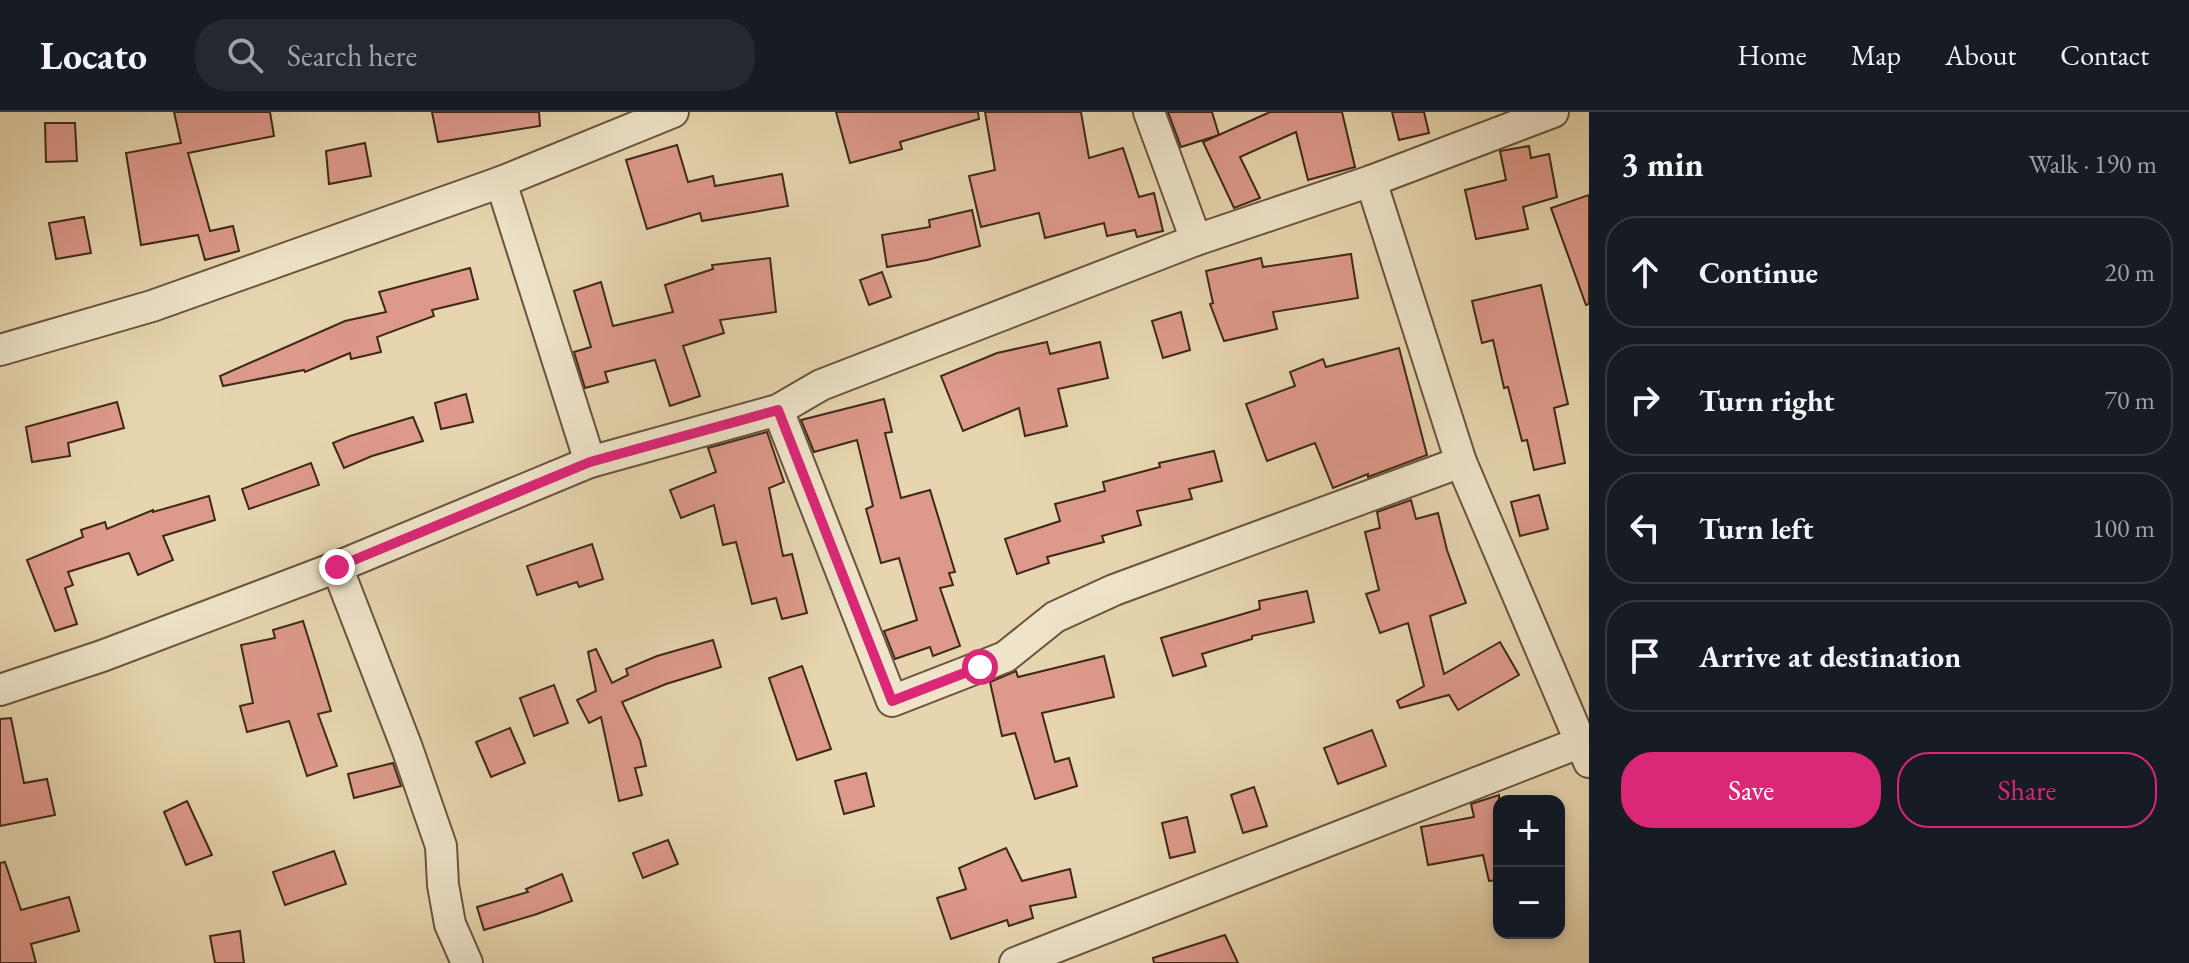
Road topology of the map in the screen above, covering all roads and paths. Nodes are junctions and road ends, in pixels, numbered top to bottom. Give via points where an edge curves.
1 (673, 112) edge
2 (1149, 112) edge
3 (1553, 112) edge
4 (1371, 181) junction
5 (501, 182) junction
6 (1196, 240) junction
7 (0, 350) edge
8 (778, 410) junction
9 (590, 462) junction
10 (1461, 462) junction
11 (337, 567) junction
12 (0, 690) edge
13 (1586, 747) edge
14 (467, 963) edge
15 (1015, 963) edge

1 - 5 street
2 - 6 street
3 - 4 street
4 - 6 street
4 - 10 street
5 - 7 street via 152,306
5 - 9 street
6 - 8 street via 821,385
8 - 9 street
8 - 10 street via 892,701 1005,657 1055,617 1114,590
9 - 11 street
10 - 13 street
11 - 12 street
11 - 14 street via 441,846 450,924
13 - 15 street

